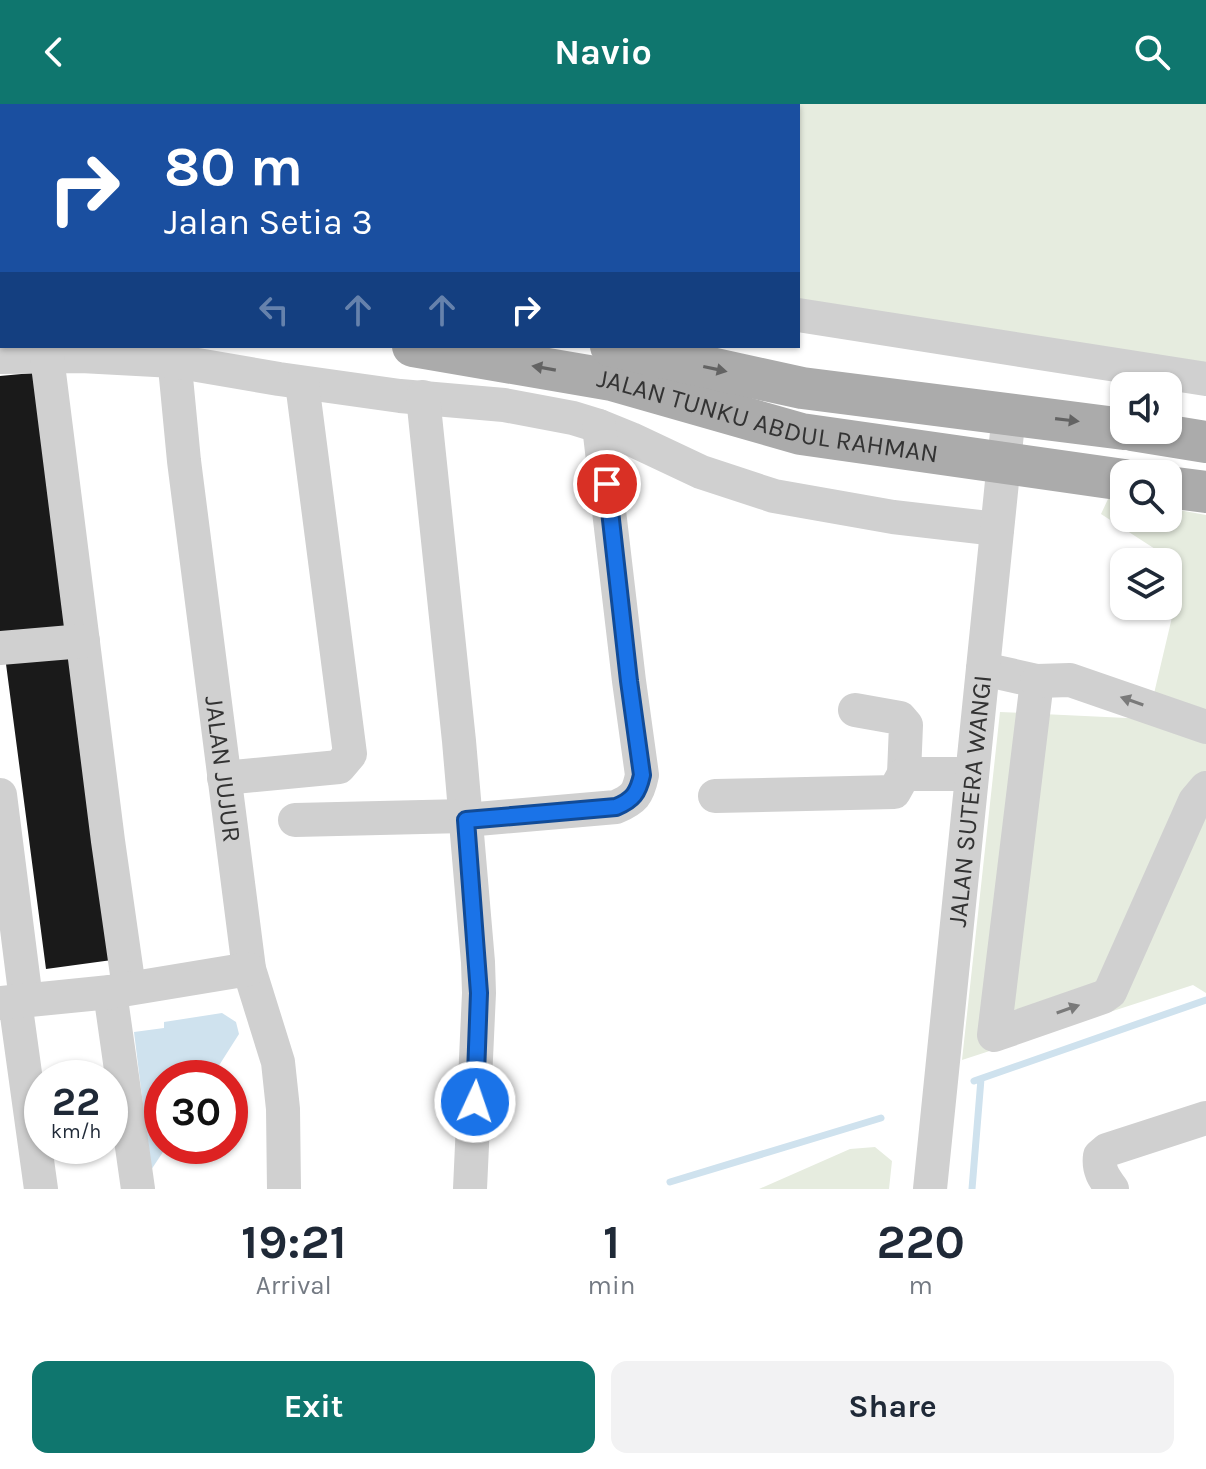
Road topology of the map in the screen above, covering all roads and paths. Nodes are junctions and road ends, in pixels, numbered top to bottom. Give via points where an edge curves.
1 (800, 315) edge
2 (425, 348) edge
3 (620, 348) edge
4 (173, 354) edge
5 (0, 357) edge
6 (47, 357) junction
7 (1206, 379) edge
8 (302, 383) junction
9 (423, 397) junction
10 (1009, 413) junction
11 (599, 426) junction
12 (1110, 427) edge
13 (1182, 438) edge
14 (1206, 442) edge
15 (1004, 463) junction
16 (1110, 478) edge
17 (1182, 489) edge
18 (1206, 492) edge
19 (997, 529) junction
20 (83, 641) junction
21 (0, 648) edge
22 (983, 669) junction
23 (1037, 681) junction
24 (855, 710) dead end
25 (1206, 727) edge
26 (904, 774) junction
27 (972, 774) junction
28 (224, 778) junction
29 (1206, 788) edge
30 (715, 796) dead end
31 (1, 805) edge
32 (466, 818) junction
33 (295, 820) dead end
34 (249, 969) junction
35 (120, 990) junction
36 (14, 1001) edge
37 (1206, 1118) edge
38 (41, 1189) edge
39 (138, 1189) edge
40 (284, 1189) edge
41 (470, 1189) edge
42 (930, 1189) edge
43 (1112, 1189) edge

1 - 7 street
15 -> 2 main road, JALAN TUNKU ABDUL RAHMAN via 801,434 612,380
3 -> 10 main road, JALAN TUNKU ABDUL RAHMAN via 802,388
4 - 6 street
4 - 8 street
4 - 28 street, JALAN JUJUR
5 - 6 street
6 - 20 street
8 - 9 street
8 - 28 street via 350,754 339,767
9 - 11 street via 504,405
9 - 32 street
10 -> 12 main road, JALAN TUNKU ABDUL RAHMAN
10 - 15 street, JALAN SUTERA WANGI
11 - 19 street via 701,472 774,496
11 - 32 street via 642,775 639,790 616,807
13 - 14 main road
15 - 16 main road, JALAN TUNKU ABDUL RAHMAN
15 - 19 street, JALAN SUTERA WANGI
17 - 18 main road
19 - 22 street, JALAN SUTERA WANGI
20 - 21 street
20 - 35 street
22 - 23 street
22 - 27 street, JALAN SUTERA WANGI
25 -> 23 street via 1070,680
23 -> 29 street via 994,1035 1110,992 1195,801
24 - 26 street via 900,718 906,725
26 - 27 street
26 - 30 street via 894,792
27 - 42 street, JALAN SUTERA WANGI
28 - 34 street, JALAN JUJUR
31 - 36 street
32 - 33 street
32 - 41 street via 479,993
34 - 35 street
34 - 40 street, JALAN JUJUR via 278,1062
35 - 36 street
35 - 39 street
36 - 38 street
37 - 43 street via 1107,1150 1098,1165

